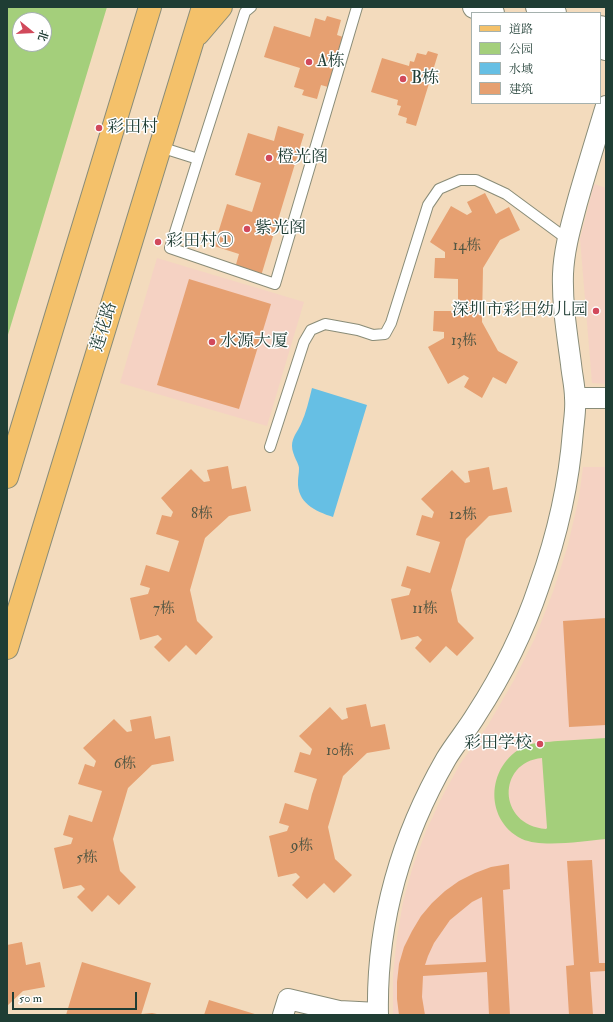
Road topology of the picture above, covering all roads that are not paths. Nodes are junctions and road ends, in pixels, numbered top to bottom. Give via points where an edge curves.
1 (150, 7) edge
2 (203, 7) edge
3 (221, 7) edge
4 (251, 7) edge
5 (357, 7) edge
6 (474, 7) edge
7 (537, 7) edge
8 (490, 12) edge
9 (552, 12) edge
10 (191, 43) junction
11 (606, 106) edge
12 (160, 147) junction
13 (198, 159) junction
14 (567, 239) junction
15 (575, 398) junction
16 (606, 398) edge
17 (270, 447) dead end
18 (7, 477) edge
19 (7, 648) edge
20 (378, 1014) edge
21 (283, 1015) edge

1 - 18 main road
2 - 10 main road, 莲花路
3 - 10 main road
4 - 13 lane via 245,12
5 - 13 lane via 275,284 170,248
6 - 8 street
7 - 9 street
10 - 12 main road, 莲花路
11 - 14 street
12 - 13 lane
12 - 19 main road, 莲花路
14 - 15 street via 563,273 565,319
14 - 17 lane via 506,194 476,180 460,180 439,189 428,205 391,323 385,334 373,335 325,324 311,330 304,342
15 - 16 street
15 - 20 street via 572,446 564,494 554,541 539,587 500,675 429,790 399,861 382,936
20 - 21 street via 338,1011 288,999

